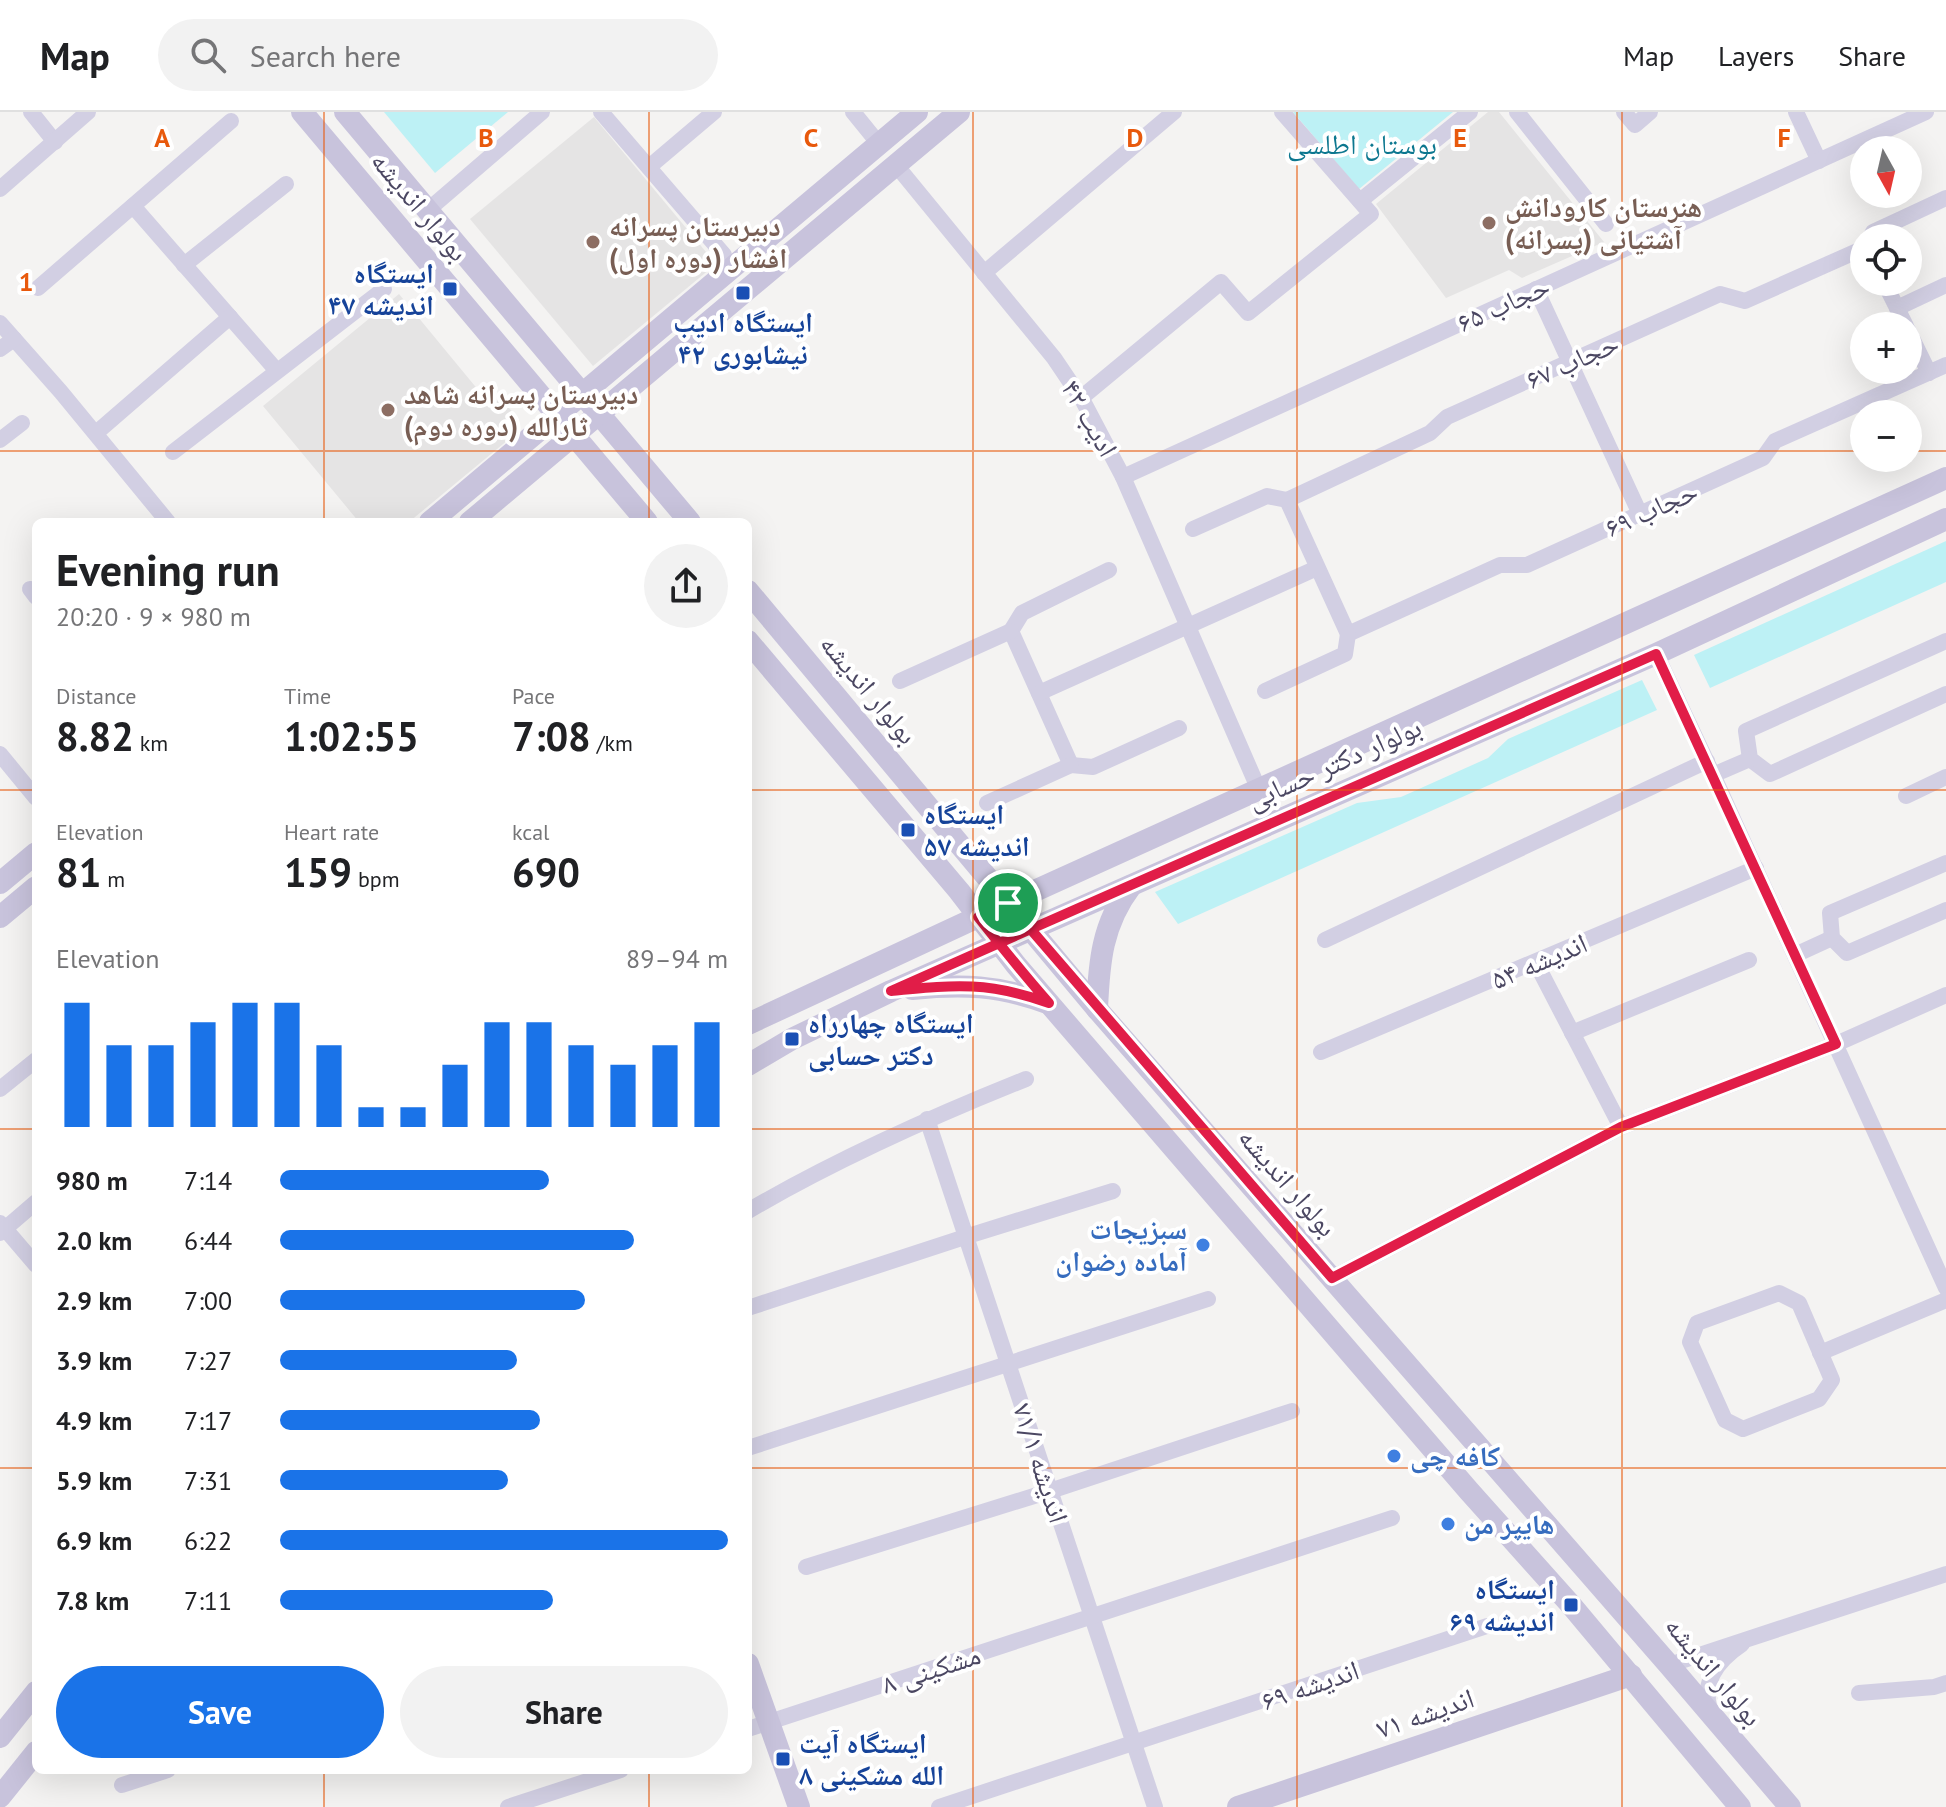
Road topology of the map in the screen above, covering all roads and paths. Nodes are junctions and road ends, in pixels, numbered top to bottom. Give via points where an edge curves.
1 (31, 112) edge
2 (88, 112) edge
3 (302, 112) edge
4 (345, 112) edge
5 (542, 112) edge
6 (601, 112) edge
7 (714, 112) edge
8 (853, 112) edge
9 (917, 112) edge
10 (959, 112) edge
11 (1174, 112) edge
12 (1282, 112) edge
13 (1470, 112) edge
14 (1517, 112) edge
15 (1650, 112) edge
16 (1796, 112) edge
17 (1926, 112) edge
18 (1629, 118) edge
19 (231, 121) dead end
20 (55, 142) junction
21 (879, 144) junction
22 (1819, 161) junction
23 (896, 165) junction
24 (649, 167) junction
25 (286, 184) dead end
26 (0, 189) edge
27 (1946, 198) edge
28 (1360, 201) junction
29 (133, 206) junction
30 (428, 210) junction
31 (1606, 224) dead end
32 (1890, 224) edge
33 (1850, 254) edge
34 (724, 255) dead end
35 (184, 265) junction
36 (984, 273) junction
37 (1946, 285) edge
38 (38, 288) dead end
39 (384, 289) dead end
40 (1536, 289) junction
41 (1891, 296) edge
42 (1897, 308) junction
43 (1899, 312) edge
44 (230, 317) junction
45 (0, 323) edge
46 (14, 339) junction
47 (0, 349) edge
48 (1922, 359) edge
49 (1570, 361) junction
50 (1946, 365) edge
51 (277, 371) junction
52 (1929, 373) junction
53 (582, 394) junction
54 (1081, 398) junction
55 (599, 414) junction
56 (556, 416) junction
57 (22, 423) dead end
58 (96, 433) junction
59 (573, 436) junction
60 (0, 440) edge
61 (173, 452) dead end
62 (1123, 477) junction
63 (1946, 478) edge
64 (1287, 500) junction
65 (1640, 514) junction
66 (165, 518) edge
67 (435, 518) edge
68 (475, 518) edge
69 (644, 518) edge
70 (687, 518) edge
71 (1946, 519) edge
72 (1193, 529) dead end
73 (1317, 568) junction
74 (1109, 570) dead end
75 (752, 596) edge
76 (1188, 626) junction
77 (1011, 631) junction
78 (1348, 634) junction
79 (1946, 641) edge
80 (752, 646) edge
81 (1656, 654) junction
82 (900, 681) dead end
83 (1265, 691) dead end
84 (1039, 693) junction
85 (1946, 694) edge
86 (1179, 728) dead end
87 (0, 754) edge
88 (1750, 759) junction
89 (1071, 765) junction
90 (1710, 768) junction
91 (1946, 777) edge
92 (1259, 790) junction
93 (32, 793) edge
94 (1906, 796) dead end
95 (987, 803) dead end
96 (32, 856) edge
97 (1946, 863) edge
98 (1756, 868) junction
99 (0, 883) edge
100 (1131, 886) junction
101 (32, 890) edge
102 (1008, 903) junction
103 (1946, 910) edge
104 (0, 917) edge
105 (978, 917) junction
106 (1031, 929) junction
107 (1832, 938) junction
108 (1325, 940) dead end
109 (999, 944) junction
110 (1795, 955) junction
111 (1749, 960) dead end
112 (1536, 963) junction
113 (891, 991) junction
114 (1946, 995) edge
115 (1049, 1003) junction
116 (1097, 1009) junction
117 (752, 1022) edge
118 (1572, 1033) junction
119 (1836, 1044) junction
120 (1321, 1052) dead end
121 (32, 1063) edge
122 (752, 1063) edge
123 (1026, 1079) dead end
124 (0, 1089) edge
125 (927, 1119) junction
126 (1621, 1127) junction
127 (1113, 1191) dead end
128 (32, 1205) edge
129 (752, 1209) edge
130 (2, 1228) edge
131 (968, 1236) junction
132 (32, 1261) edge
133 (1332, 1278) junction
134 (1946, 1288) edge
135 (1208, 1299) dead end
136 (1946, 1300) edge
137 (752, 1307) edge
138 (1820, 1353) junction
139 (1008, 1363) junction
140 (1292, 1411) dead end
141 (752, 1447) edge
142 (1050, 1491) junction
143 (1392, 1518) dead end
144 (806, 1567) dead end
145 (1946, 1574) edge
146 (1091, 1616) junction
147 (1487, 1626) dead end
148 (1749, 1638) junction
149 (1669, 1665) junction
150 (752, 1674) edge
151 (1631, 1675) junction
152 (1946, 1683) edge
153 (1859, 1693) dead end
154 (32, 1697) edge
155 (1712, 1715) junction
156 (770, 1721) junction
157 (752, 1728) edge
158 (0, 1737) edge
159 (1134, 1744) junction
160 (32, 1757) edge
161 (156, 1774) edge
162 (609, 1774) edge
163 (122, 1785) dead end
164 (0, 1797) edge
165 (508, 1807) edge
166 (799, 1807) edge
167 (939, 1807) edge
168 (1155, 1807) edge
169 (1238, 1807) edge
170 (1740, 1807) edge
171 (1790, 1807) edge

1 - 20 street
2 - 20 street
3 - 56 main road, بولوار اندیشه
4 - 30 main road, بولوار اندیشه
5 - 30 street
6 - 24 street
7 - 24 street
8 - 21 street
9 - 21 main road
10 - 23 main road
11 - 36 street
12 - 28 street
13 - 28 street
14 - 31 street
15 - 18 street
16 - 22 street
17 - 22 street, حجاب ۶۵
19 - 29 street
20 - 26 street
21 - 53 main road
22 - 40 street, حجاب ۶۵
23 - 36 street, ادیب ۴۲
23 - 55 main road
24 - 34 street
25 - 35 street
27 - 32 street
28 - 54 street via 1371,214 1248,313 1221,282
29 - 35 street
29 - 38 street
30 - 53 main road, بولوار اندیشه
33 - 49 street, حجاب ۶۷ via 1745,301 1720,294
35 - 44 street
36 - 54 street, ادیب ۴۲
37 - 42 street
39 - 51 street
40 - 49 street
40 - 62 street, حجاب ۶۵
41 - 42 street
42 - 43 street
44 - 51 street
44 - 58 street
45 - 46 street
46 - 47 street
46 - 58 street
48 - 52 street
49 - 64 street, حجاب ۶۷
49 - 65 street
50 - 52 street, حجاب ۶۹
51 - 61 street
52 - 65 street, حجاب ۶۹ via 1775,441 1763,458
53 - 55 main road, بولوار اندیشه
53 - 56 main road
54 - 62 street, ادیب ۴۲
55 - 59 main road
55 - 70 main road, بولوار اندیشه
56 - 59 main road, بولوار اندیشه
56 - 67 main road
57 - 60 street
58 - 66 street
59 - 68 main road
59 - 69 main road, بولوار اندیشه
62 - 76 street, ادیب ۴۲
63 - 92 main road, بولوار دکتر حسابی
64 - 72 street, حجاب ۶۷ via 1267,496
64 - 73 street
65 - 78 street, حجاب ۶۹ via 1527,565 1500,565
71 - 81 main road, بولوار دکتر حسابی
73 - 76 street
73 - 78 street
74 - 77 street via 1022,613
75 - 102 main road, بولوار اندیشه
76 - 84 street
76 - 92 street, ادیب ۴۲
77 - 82 street
77 - 84 street
78 - 83 street via 1345,654
79 - 88 street via 1746,731
80 - 105 main road
81 - 90 street
81 - 100 main road, بولوار دکتر حسابی
84 - 89 street
85 - 88 street via 1770,774
86 - 89 street via 1093,767
87 - 93 street
88 - 90 street
89 - 95 street
90 - 98 street
90 - 108 street
91 - 94 street
92 - 102 main road, بولوار دکتر حسابی
96 - 99 main road
97 - 107 street via 1830,913
98 - 110 street
98 - 112 street, اندیشه ۵۴
100 - 106 main road, بولوار دکتر حسابی
100 - 116 main road via 1116,905 1102,944
101 - 104 main road
102 - 105 main road, بولوار دکتر حسابی
102 - 106 main road, بولوار اندیشه
103 - 107 street via 1847,953
105 - 109 main road
105 - 117 main road, بولوار دکتر حسابی
106 - 109 main road, بولوار دکتر حسابی
106 - 116 main road, بولوار اندیشه
107 - 110 street
109 - 113 main road, بولوار دکتر حسابی
109 - 115 main road
110 - 119 street
111 - 118 street
112 - 118 street
112 - 120 street, اندیشه ۵۴
113 - 115 main road via 987,986
113 - 122 main road, بولوار دکتر حسابی
114 - 119 street
115 - 151 main road
116 - 133 main road, بولوار اندیشه
118 - 126 street
119 - 126 street
119 - 134 street
121 - 124 street
123 - 125 street
125 - 129 street
125 - 131 street, اندیشه ۷۱/۱
126 - 133 street
127 - 131 street
128 - 130 street
130 - 132 street
131 - 137 street
131 - 139 street, اندیشه ۷۱/۱
133 - 149 main road, بولوار اندیشه
135 - 139 street
136 - 138 street
138 - 138 street via 1799,1303 1779,1293 1697,1323 1690,1342 1725,1420 1743,1429 1819,1399 1832,1380
139 - 141 street
139 - 142 street, اندیشه ۷۱/۱
140 - 142 street
142 - 144 street
142 - 146 street, اندیشه ۷۱/۱
143 - 146 street, مشکینی ۸
145 - 148 street
146 - 156 street, مشکینی ۸
146 - 159 street, اندیشه ۷۱/۱
147 - 159 street, اندیشه ۶۹
148 - 149 street
148 - 155 street via 1708,1680
149 - 155 main road, بولوار اندیشه
150 - 156 main road
151 - 169 main road, اندیشه ۷۱
151 - 170 main road
152 - 153 street
154 - 158 main road
155 - 171 main road, بولوار اندیشه
156 - 157 street, مشکینی ۸
156 - 166 main road
159 - 167 street, اندیشه ۶۹
159 - 168 street, اندیشه ۷۱/۱
160 - 164 main road
161 - 163 street
162 - 165 street

